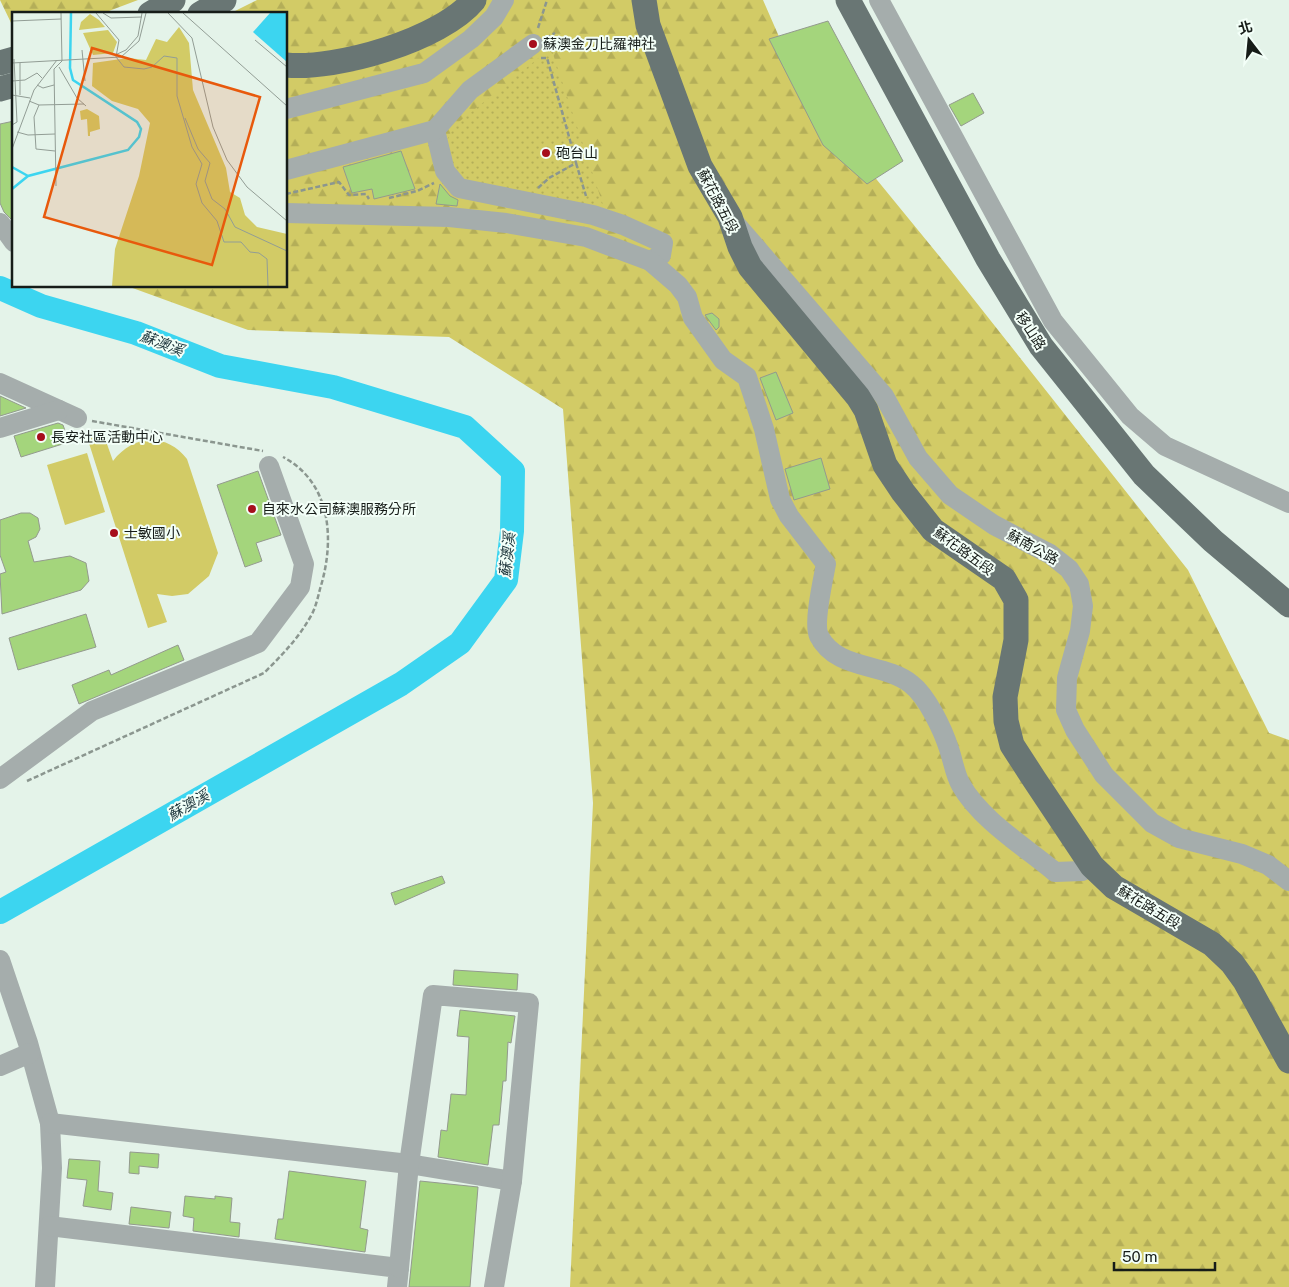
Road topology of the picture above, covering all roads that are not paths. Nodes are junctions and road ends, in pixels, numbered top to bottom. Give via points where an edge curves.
1 (173, 0) edge
2 (182, 0) edge
3 (224, 0) edge
4 (474, 0) edge
5 (504, 0) edge
6 (644, 0) edge
7 (848, 0) edge
8 (879, 0) edge
9 (153, 12) edge
10 (187, 12) edge
11 (203, 12) edge
12 (534, 44) road end
13 (12, 60) edge
14 (0, 64) edge
15 (288, 65) edge
16 (288, 108) edge
17 (435, 130) junction
18 (288, 169) edge
19 (288, 213) edge
20 (730, 217) junction
21 (0, 223) edge
22 (12, 239) edge
23 (650, 261) junction
24 (0, 382) edge
25 (0, 428) edge
26 (271, 457) road end
27 (1289, 503) edge
28 (1289, 605) edge
29 (9, 782) edge
30 (1092, 866) junction
31 (1289, 881) edge
32 (0, 960) edge
33 (29, 1048) junction
34 (1289, 1061) edge
35 (0, 1066) edge
36 (50, 1123) junction
37 (409, 1164) junction
38 (512, 1181) junction
39 (49, 1226) junction
40 (398, 1278) edge
41 (45, 1287) edge
42 (494, 1287) edge

1 - 9 main road
2 - 10 main road
3 - 11 main road
4 - 15 main road via 466,10 410,41 345,60
5 - 16 street via 494,17 471,40 424,73
6 - 20 main road, 蘇花路五段 via 648,26 700,166
7 - 28 main road, 移山路 via 988,259 1041,346 1144,475 1213,541
8 - 27 street via 1053,322 1130,416 1165,446
12 - 17 street via 470,90
13 - 14 main road
17 - 18 street
17 - 23 street via 445,171 459,188 580,212 623,224 663,243 661,255
19 - 23 street via 448,217 506,222 586,237
20 - 30 main road, 蘇花路五段 via 750,267 866,410 885,465 903,492 933,530 1004,579 1013,593 1017,609 1016,640 1005,697 1006,722 1012,745
20 - 31 street, 蘇南公路 via 884,396 918,458 950,495 994,525 1050,554 1069,569 1079,584 1083,606 1080,631 1066,678 1066,710 1104,775 1152,823 1179,838 1242,854 1268,865
21 - 22 street
23 - 30 street via 683,291 693,318 722,360 747,377 764,429 780,499 788,516 826,564 818,634 825,644 845,660 887,671 912,684 931,708 960,784 976,806 1055,872 1082,871
24 - 25 street via 59,415
26 - 29 street via 304,564 300,587 258,644 92,711
30 - 34 main road, 蘇花路五段 via 1114,887 1212,944 1232,963
32 - 33 street
33 - 35 street
33 - 36 street
36 - 37 street
36 - 39 street
37 - 38 street
37 - 38 street via 433,994 529,1003
37 - 40 street
38 - 42 street
39 - 40 street
39 - 41 street

